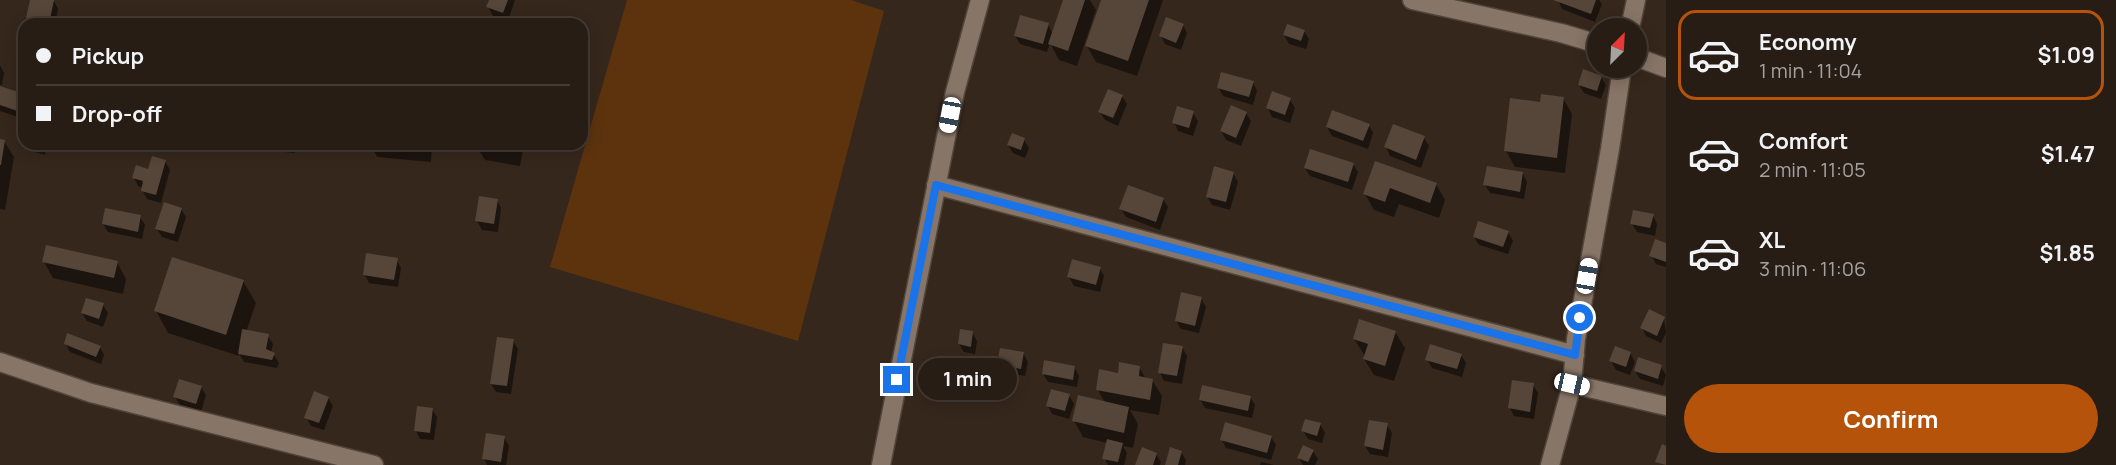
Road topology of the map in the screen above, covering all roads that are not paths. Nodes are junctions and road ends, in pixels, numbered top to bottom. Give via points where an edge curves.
1 (980, 0) edge
2 (1412, 0) edge
3 (1636, 0) edge
4 (1632, 18) edge
5 (1587, 41) edge
6 (1647, 61) edge
7 (1666, 68) edge
8 (1620, 78) edge
9 (936, 185) junction
10 (1575, 355) junction
11 (0, 362) edge
12 (1572, 384) junction
13 (1666, 406) edge
14 (374, 465) edge
15 (881, 465) edge
16 (1550, 465) edge

1 - 9 street via 955,92
2 - 5 street
3 - 4 street
6 - 7 street
8 - 10 street
9 - 10 street
9 - 15 street
10 - 12 street
11 - 14 street via 91,393
12 - 13 street
12 - 16 street

